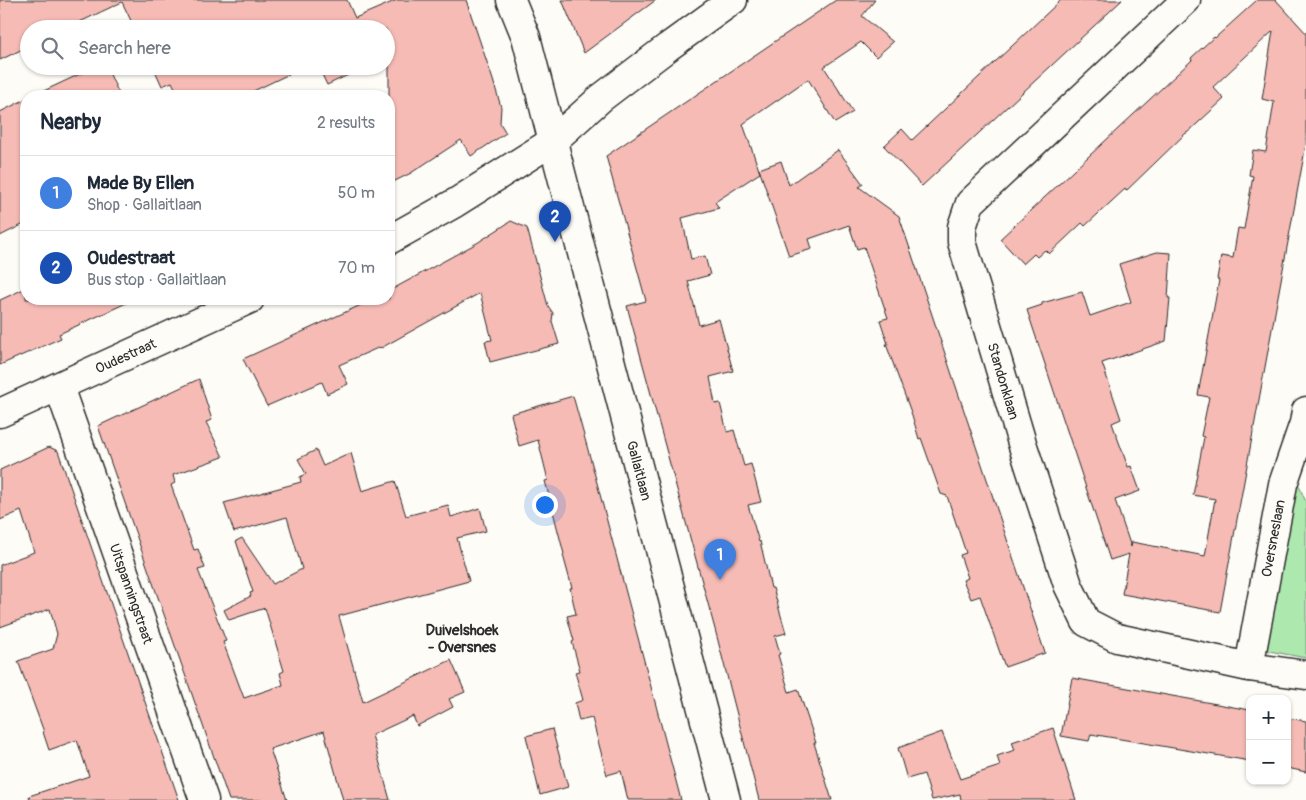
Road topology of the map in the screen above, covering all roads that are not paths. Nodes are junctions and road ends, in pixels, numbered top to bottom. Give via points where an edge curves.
1 (510, 0) edge
2 (733, 0) edge
3 (1186, 0) edge
4 (553, 141) junction
5 (395, 237) edge
6 (237, 305) edge
7 (59, 387) junction
8 (0, 413) edge
9 (1305, 420) edge
10 (1249, 667) junction
11 (1306, 675) edge
12 (204, 800) edge
13 (726, 800) edge

1 - 4 street, Gallaitlaan via 526,37
2 - 4 street via 601,98
3 - 10 street, Standonklaan via 970,203 962,227 962,242 1068,585 1086,622 1116,638
4 - 5 street via 456,203
4 - 13 street, Gallaitlaan
6 - 7 street, Oudestraat
7 - 8 street, Oudestraat
7 - 12 street, Uitspanningstraat
9 - 10 street, Oversneslaan via 1283,484
10 - 11 street, Standonklaan

